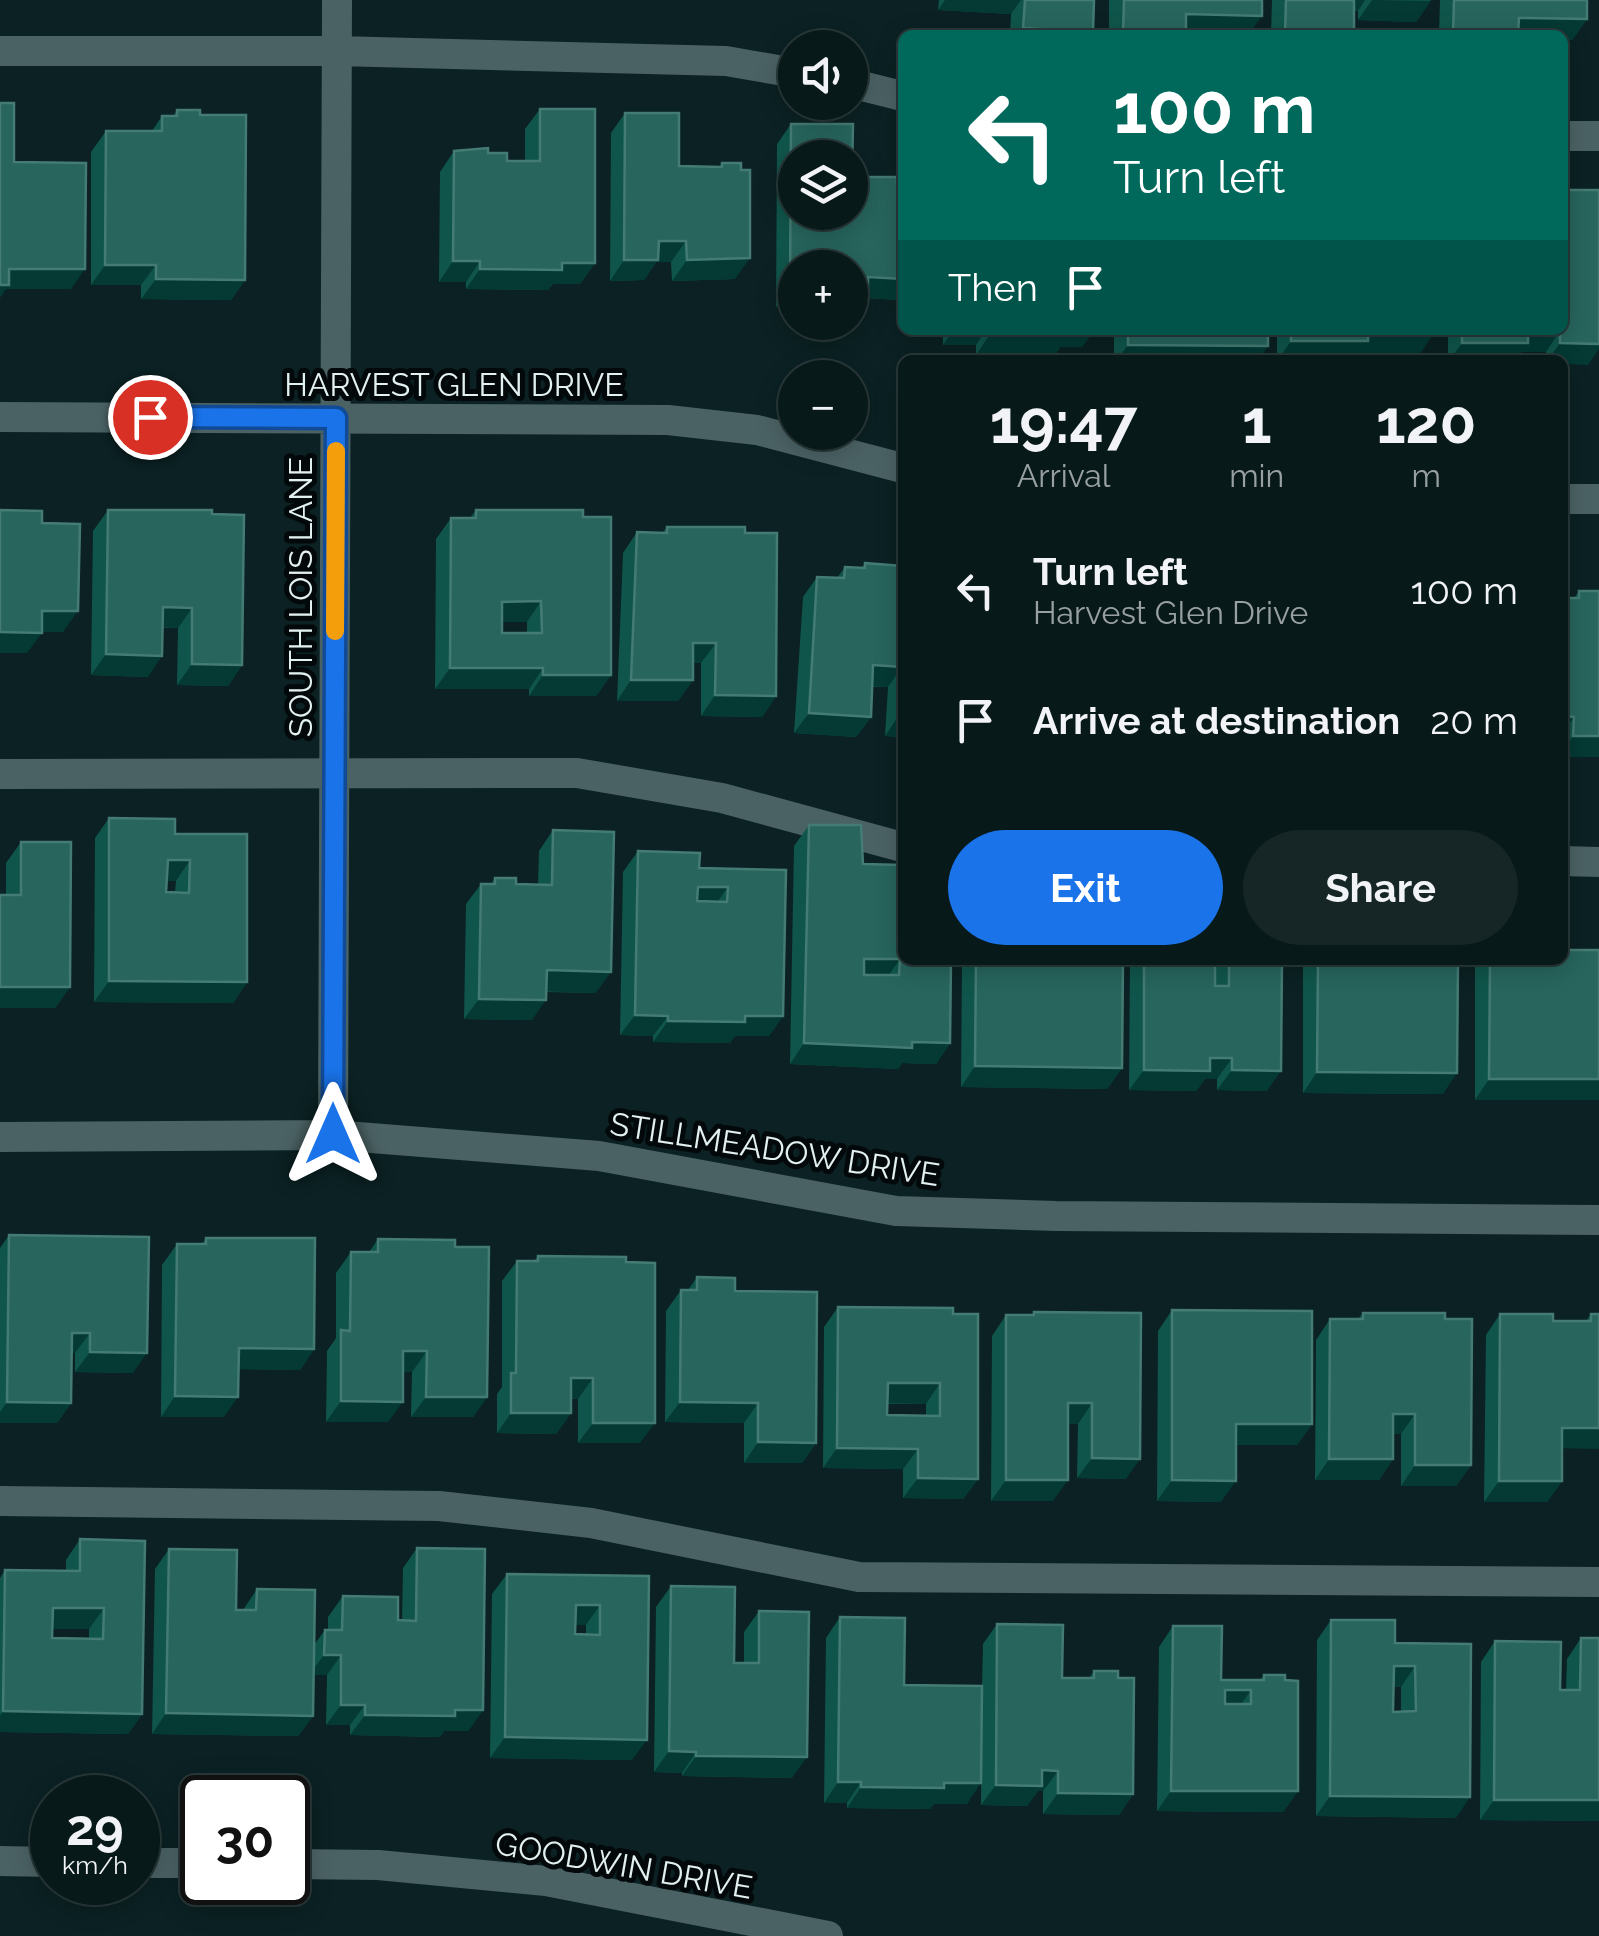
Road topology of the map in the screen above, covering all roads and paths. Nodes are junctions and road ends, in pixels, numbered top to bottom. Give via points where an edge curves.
1 (337, 0) edge
2 (0, 51) edge
3 (337, 51) junction
4 (778, 70) edge
5 (868, 88) edge
6 (898, 95) edge
7 (1568, 136) edge
8 (1599, 136) edge
9 (0, 416) edge
10 (336, 418) junction
11 (898, 467) edge
12 (1568, 499) edge
13 (1599, 499) edge
14 (0, 774) edge
15 (335, 774) junction
16 (898, 846) edge
17 (1568, 861) edge
18 (1599, 862) edge
19 (333, 1134) junction
20 (0, 1136) edge
21 (1599, 1220) edge
22 (0, 1501) edge
23 (1599, 1582) edge
24 (0, 1862) edge
25 (30, 1862) edge
26 (310, 1864) edge
27 (828, 1936) edge

1 - 3 street, SOUTH LOIS LANE
2 - 3 street
3 - 4 street via 726,61
3 - 10 street, SOUTH LOIS LANE
5 - 6 street
7 - 8 street
9 - 10 street, HARVEST GLEN DRIVE
10 - 11 street, HARVEST GLEN DRIVE via 668,420 757,430
10 - 15 street, SOUTH LOIS LANE
12 - 13 street
14 - 15 street
15 - 16 street via 577,772 722,798
15 - 19 street, SOUTH LOIS LANE
17 - 18 street
19 - 20 street, STILLMEADOW DRIVE
19 - 21 street, STILLMEADOW DRIVE via 598,1156 896,1210
22 - 23 street via 439,1506 591,1524 859,1577
24 - 25 street
26 - 27 street, GOODWIN DRIVE via 546,1880

